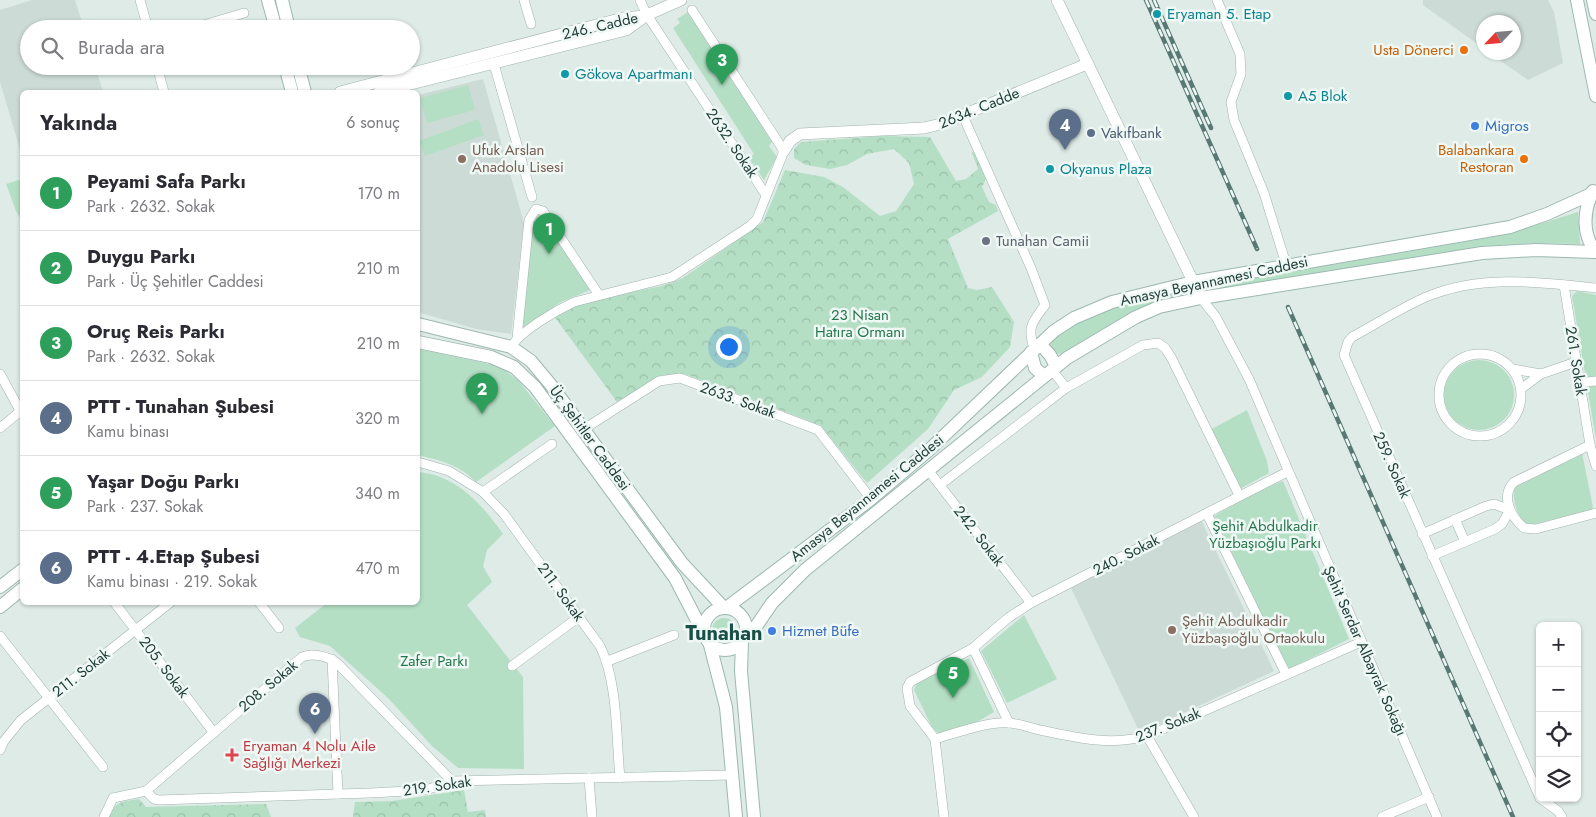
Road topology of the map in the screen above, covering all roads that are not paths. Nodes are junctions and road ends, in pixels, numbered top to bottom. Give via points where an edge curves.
1 (140, 0) edge
2 (268, 0) edge
3 (282, 0) edge
4 (524, 0) edge
5 (640, 0) edge
6 (681, 0) edge
7 (1056, 0) edge
8 (1218, 0) edge
9 (1577, 0) edge
10 (1593, 0) edge
11 (692, 10) dead end
12 (244, 13) dead end
13 (1596, 14) edge
14 (646, 15) junction
15 (146, 20) edge
16 (220, 20) edge
17 (274, 20) edge
18 (287, 20) edge
19 (530, 24) dead end
20 (494, 64) junction
21 (1087, 64) junction
22 (420, 71) edge
23 (159, 75) edge
24 (287, 75) edge
25 (300, 75) edge
26 (405, 75) edge
27 (163, 90) edge
28 (291, 90) edge
29 (304, 90) edge
30 (348, 90) edge
31 (387, 90) edge
32 (1596, 96) edge
33 (963, 116) junction
34 (784, 151) junction
35 (1594, 191) edge
36 (766, 195) junction
37 (532, 197) dead end
38 (1596, 252) edge
39 (1286, 264) junction
40 (1193, 282) junction
41 (1564, 285) junction
42 (1596, 288) edge
43 (599, 295) junction
44 (1201, 298) junction
45 (420, 324) edge
46 (420, 342) edge
47 (514, 342) junction
48 (1035, 348) junction
49 (1576, 362) junction
50 (1513, 369) junction
51 (1050, 371) junction
52 (0, 374) edge
53 (1541, 374) junction
54 (1596, 381) edge
55 (1579, 382) junction
56 (1066, 388) junction
57 (1521, 389) junction
58 (20, 409) edge
59 (20, 413) edge
60 (0, 428) edge
61 (584, 429) junction
62 (552, 444) dead end
63 (1590, 445) junction
64 (420, 463) edge
65 (1596, 466) edge
66 (928, 470) junction
67 (1288, 472) junction
68 (940, 486) junction
69 (483, 492) junction
70 (1239, 495) junction
71 (871, 499) junction
72 (1510, 510) junction
73 (1596, 513) edge
74 (1207, 514) junction
75 (1455, 519) junction
76 (1422, 534) junction
77 (1465, 542) junction
78 (1432, 556) junction
79 (20, 572) edge
80 (0, 587) edge
81 (20, 591) edge
82 (1031, 603) junction
83 (116, 605) edge
84 (166, 605) edge
85 (261, 605) edge
86 (0, 607) edge
87 (725, 608) junction
88 (578, 617) junction
89 (279, 628) dead end
90 (135, 630) junction
91 (703, 632) junction
92 (674, 635) dead end
93 (0, 636) edge
94 (743, 639) junction
95 (1360, 642) junction
96 (710, 645) junction
97 (973, 648) junction
98 (332, 659) junction
99 (608, 661) junction
100 (512, 666) dead end
101 (1286, 674) junction
102 (48, 698) junction
103 (1009, 723) junction
104 (214, 732) junction
105 (1147, 736) junction
106 (934, 739) junction
107 (0, 750) edge
108 (103, 767) dead end
109 (732, 775) junction
110 (589, 778) junction
111 (620, 778) junction
112 (452, 781) junction
113 (1536, 789) edge
114 (146, 791) junction
115 (338, 794) junction
116 (1429, 797) junction
117 (1546, 802) edge
118 (104, 817) edge
119 (592, 817) edge
120 (736, 817) edge
121 (754, 817) edge
122 (944, 817) edge
123 (1194, 817) edge
124 (1382, 817) edge
125 (1437, 817) edge
126 (1562, 817) edge

1 - 15 street
2 - 17 main road
3 - 18 main road
4 - 19 street
5 - 14 street, 2632. Sokak
6 - 14 street
7 - 21 street
8 - 39 street via 1240,54 1241,74 1230,102 1234,120 1264,193
9 - 32 main road
10 - 13 main road
11 - 34 street
12 - 16 street
14 - 20 street, 246. Cadde via 626,30
14 - 22 street, 246. Cadde via 623,18
14 - 36 street, 2632. Sokak
20 - 31 street, 246. Cadde
20 - 37 street
21 - 33 street, 2634. Cadde
21 - 40 street
23 - 27 street
24 - 28 main road
25 - 29 main road
26 - 30 street, 246. Cadde
33 - 34 street, 2634. Cadde via 924,128 800,134
33 - 48 street via 1045,305 1031,324
34 - 36 street, 2632. Sokak
35 - 38 main road via 1587,206 1587,235
35 - 39 main road, Amasya Beyannamesi Caddesi via 1547,214 1510,227
36 - 43 street, 2632. Sokak via 754,223 683,271 659,281
38 - 44 main road, Amasya Beyannamesi Caddesi via 1536,250 1482,253
39 - 40 main road, Amasya Beyannamesi Caddesi
40 - 44 street
40 - 48 main road, Amasya Beyannamesi Caddesi via 1152,290 1094,308 1054,331
41 - 42 street
41 - 49 street, 261. Sokak
41 - 76 street, 259. Sokak via 1504,281 1454,289 1426,297 1348,342 1344,354 1346,362
43 - 47 street, 2632. Sokak via 559,309
43 - 47 street via 543,211 536,209 529,220
44 - 51 main road, Amasya Beyannamesi Caddesi via 1159,307 1136,317 1091,342
44 - 67 street, Şehit Serdar Albayrak Sokağı via 1216,317 1249,379
45 - 47 main road, Üç Şehitler Caddesi
46 - 91 main road, Üç Şehitler Caddesi via 491,357 514,367 535,387 675,578
47 - 61 main road, Üç Şehitler Caddesi
48 - 51 main road via 1050,355
48 - 51 main road via 1035,368
48 - 71 main road, Amasya Beyannamesi Caddesi via 929,450
49 - 53 street
49 - 55 street, 261. Sokak
50 - 53 street
50 - 57 street
50 - 57 street via 1490,354 1476,354 1457,361 1443,376 1439,389 1439,403 1444,416 1465,434 1492,435 1515,419
51 - 56 street
51 - 66 main road, Amasya Beyannamesi Caddesi
52 - 58 street
53 - 57 street
54 - 55 street
55 - 63 street, 261. Sokak
56 - 68 street
56 - 70 street via 1143,345 1158,343 1172,359
59 - 60 street
61 - 71 street, 2633. Sokak via 659,381 680,378 818,430
61 - 87 main road, Üç Şehitler Caddesi via 682,563
62 - 69 street
63 - 65 street, 261. Sokak
63 - 72 street via 1514,482 1508,488
64 - 69 street, 211. Sokak via 449,471
66 - 68 street, 242. Sokak
66 - 94 main road, Amasya Beyannamesi Caddesi via 805,570
67 - 70 street, 240. Sokak
67 - 95 street, Şehit Serdar Albayrak Sokağı
68 - 82 street, 242. Sokak
69 - 88 street, 211. Sokak via 504,514
70 - 74 street, 240. Sokak
71 - 87 main road, Amasya Beyannamesi Caddesi
72 - 73 street via 1524,528 1536,529
72 - 75 street via 1494,504
72 - 77 street via 1502,524
74 - 82 street, 240. Sokak
74 - 101 street
75 - 76 street
75 - 77 street
76 - 78 street, 259. Sokak
77 - 78 street
78 - 113 street, 259. Sokak
79 - 80 main road
81 - 86 main road
82 - 97 street, 240. Sokak
83 - 90 street, 205. Sokak
84 - 90 street, 211. Sokak
85 - 89 street
87 - 91 main road via 706,618
87 - 94 main road via 741,616 746,629
88 - 99 street, 211. Sokak
88 - 100 street
90 - 102 street, 211. Sokak
90 - 104 street, 205. Sokak
91 - 96 main road
92 - 99 street
93 - 102 street
94 - 96 main road via 730,650
94 - 121 main road via 741,671
95 - 101 street, 237. Sokak
95 - 116 street, Şehit Serdar Albayrak Sokağı
96 - 109 main road via 726,707
97 - 103 street
97 - 106 street, 240. Sokak via 914,679 907,688 910,706
98 - 104 street, 208. Sokak via 305,655
98 - 112 street
98 - 115 street
99 - 111 street, 211. Sokak
101 - 105 street, 237. Sokak
102 - 107 street, 211. Sokak via 11,729
102 - 108 street
103 - 105 street, 237. Sokak via 1101,742
103 - 106 street, 237. Sokak via 968,729
104 - 114 street, 208. Sokak
105 - 123 street
106 - 122 street
109 - 111 street, 219. Sokak
109 - 120 main road
110 - 111 street, 219. Sokak
110 - 112 street, 219. Sokak
110 - 119 street
112 - 115 street, 219. Sokak via 426,790
114 - 115 street, 219. Sokak via 160,800
114 - 118 street, 208. Sokak via 113,798
116 - 124 street
116 - 125 street, Şehit Serdar Albayrak Sokağı
117 - 126 street, 259. Sokak

